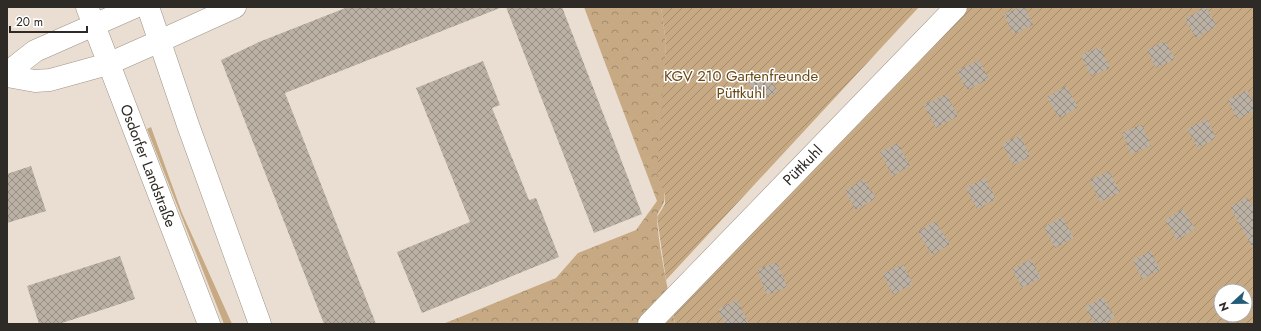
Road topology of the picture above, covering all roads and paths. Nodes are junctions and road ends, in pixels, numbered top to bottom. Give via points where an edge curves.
1 (135, 7) edge
2 (148, 7) edge
3 (236, 7) edge
4 (956, 7) edge
5 (91, 16) edge
6 (160, 41) junction
7 (108, 64) junction
8 (7, 73) edge
9 (7, 76) edge
10 (209, 324) edge
11 (260, 324) edge
12 (649, 324) edge

1 - 5 street
2 - 6 street
3 - 6 street
4 - 12 street, Püttkuhl
5 - 7 street, Osdorfer Landstraße
5 - 8 street via 35,51
6 - 7 street
6 - 11 street
7 - 9 street via 50,80 34,81
7 - 10 street, Osdorfer Landstraße

